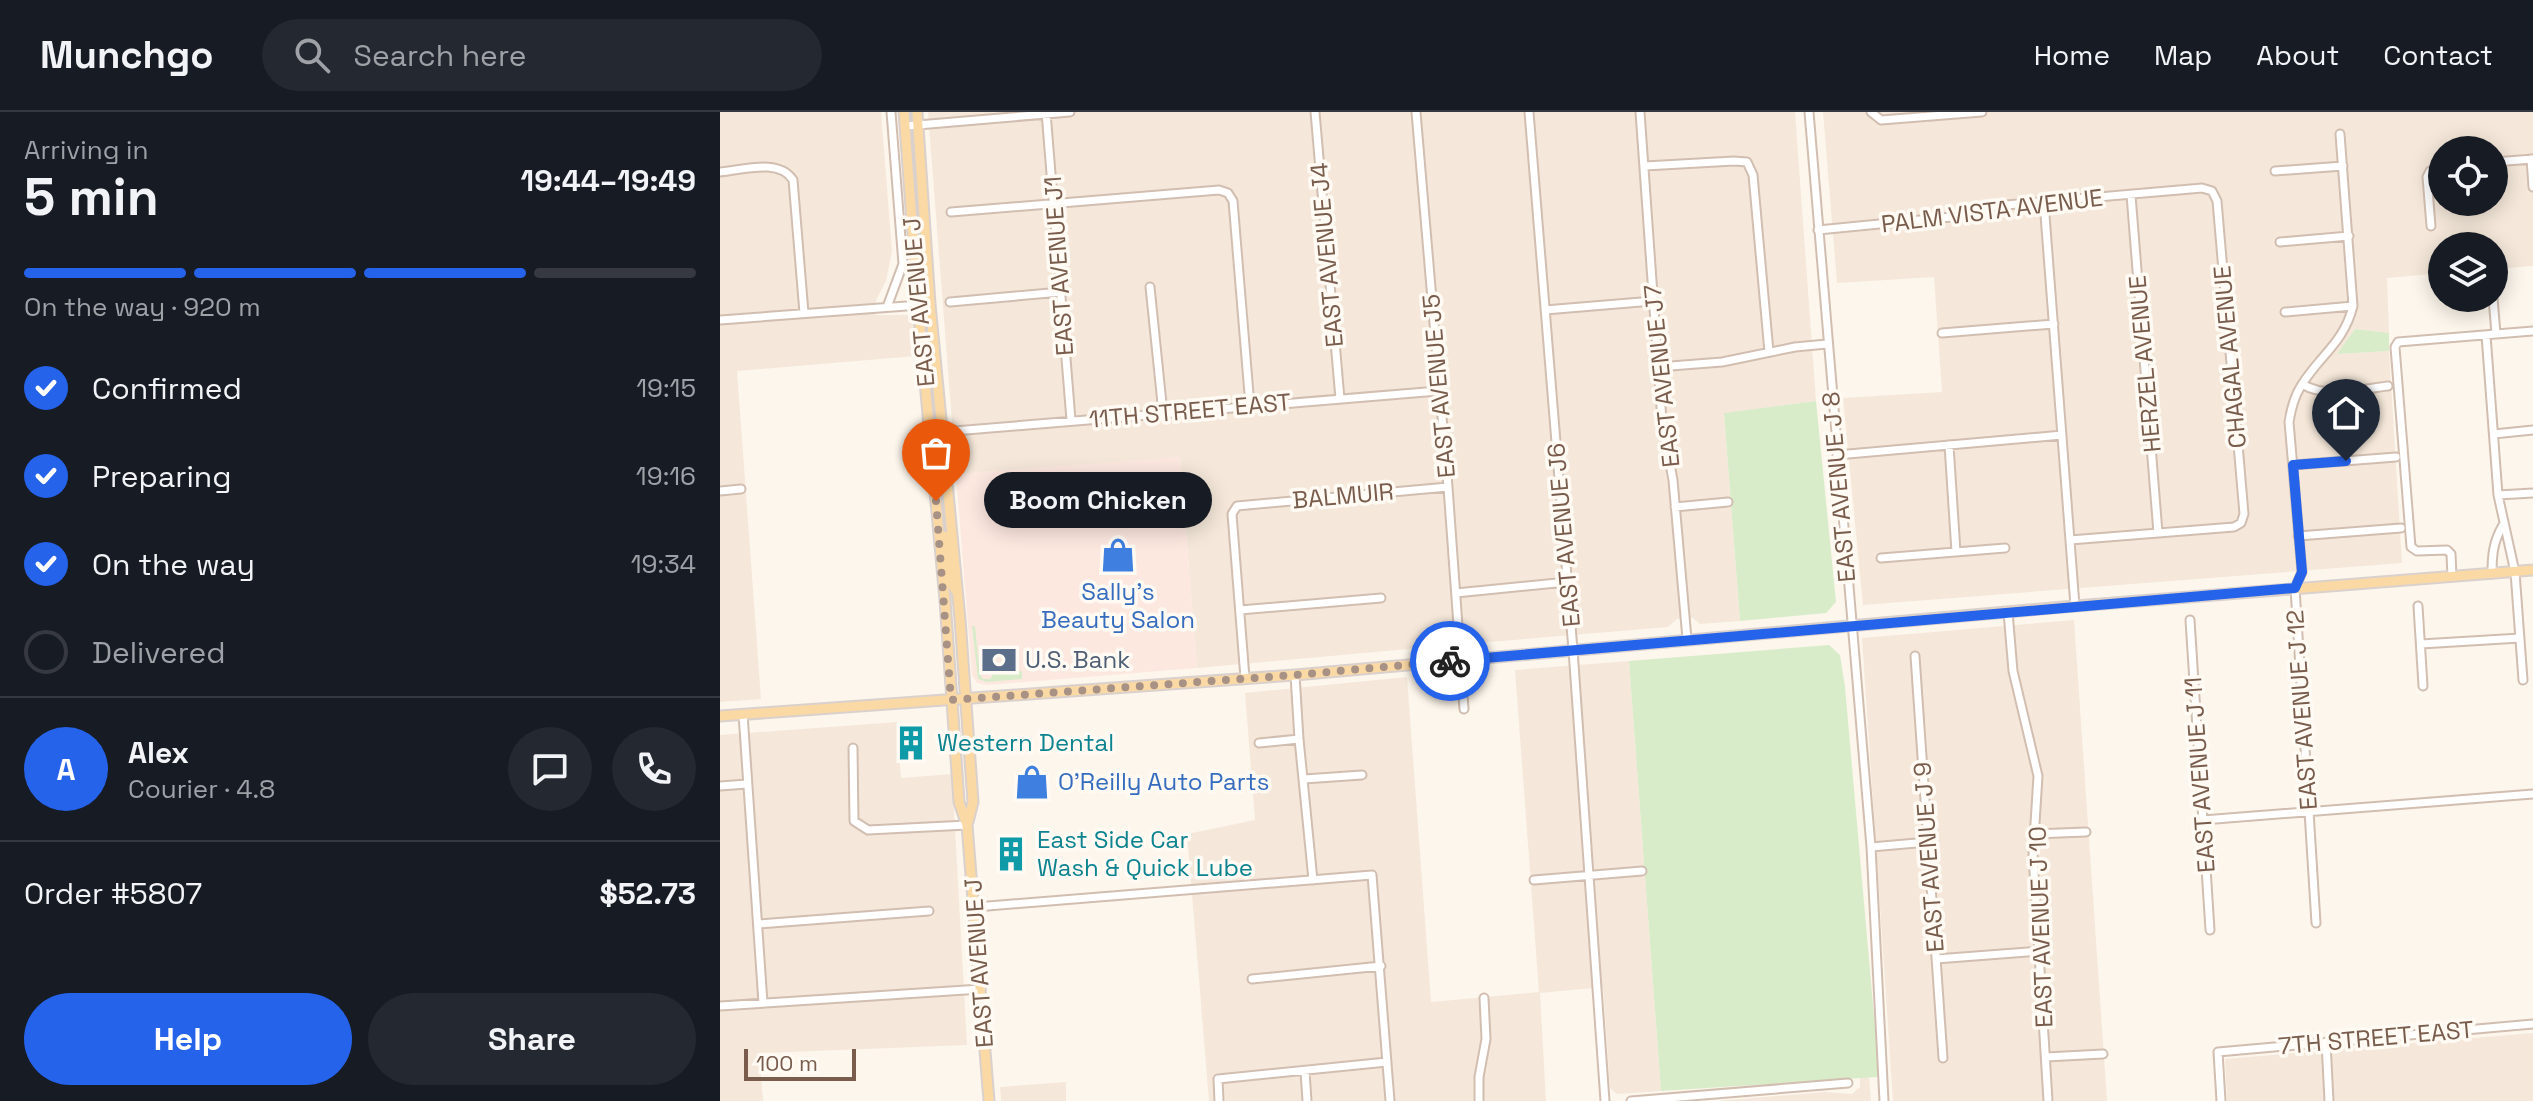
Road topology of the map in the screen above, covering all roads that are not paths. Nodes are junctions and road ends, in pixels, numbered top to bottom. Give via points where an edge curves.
1 (891, 112) edge
2 (904, 112) edge
3 (917, 112) edge
4 (1070, 112) edge
5 (1315, 112) edge
6 (1416, 112) edge
7 (1529, 112) edge
8 (1640, 112) edge
9 (1809, 112) edge
10 (1982, 112) edge
11 (1046, 113) edge
12 (1872, 114) edge
13 (918, 125) junction
14 (906, 126) junction
15 (2340, 134) dead end
16 (2532, 159) edge
17 (2508, 161) edge
18 (1645, 166) junction
19 (2343, 166) junction
20 (2275, 171) dead end
21 (720, 172) edge
22 (2533, 187) edge
23 (2212, 191) joint
24 (2131, 195) junction
25 (1054, 202) junction
26 (2044, 202) junction
27 (951, 212) dead end
28 (2430, 216) edge
29 (2431, 226) dead end
30 (1818, 230) junction
31 (2349, 236) junction
32 (2280, 242) dead end
33 (1150, 287) dead end
34 (1061, 292) junction
35 (1653, 301) junction
36 (950, 302) dead end
37 (930, 304) junction
38 (918, 305) junction
39 (2353, 306) junction
40 (887, 307) junction
41 (1545, 310) junction
42 (2285, 312) dead end
43 (2492, 312) edge
44 (804, 313) junction
45 (720, 320) edge
46 (2054, 324) junction
47 (2533, 331) edge
48 (1942, 333) dead end
49 (2491, 335) junction
50 (1827, 344) junction
51 (1769, 352) junction
52 (1658, 367) junction
53 (2302, 384) junction
54 (2388, 386) dead end
55 (1438, 391) junction
56 (1340, 399) junction
57 (1250, 406) junction
58 (1163, 413) junction
59 (1071, 420) junction
60 (2533, 430) edge
61 (942, 432) junction
62 (2494, 434) junction
63 (2062, 435) junction
64 (1949, 445) junction
65 (1837, 455) junction
66 (2396, 457) dead end
67 (2293, 465) junction
68 (934, 474) junction
69 (1448, 487) junction
70 (741, 489) dead end
71 (720, 491) edge
72 (2533, 493) edge
73 (2498, 495) junction
74 (1728, 502) dead end
75 (1675, 507) junction
76 (952, 525) junction
77 (2503, 525) junction
78 (2401, 528) dead end
79 (938, 529) junction
80 (2158, 533) junction
81 (2298, 536) junction
82 (2070, 540) junction
83 (2005, 548) dead end
84 (1956, 552) junction
85 (1881, 558) dead end
86 (2533, 570) edge
87 (2515, 572) junction
88 (2492, 574) junction
89 (2452, 577) junction
90 (1567, 582) junction
91 (2295, 588) junction
92 (1456, 593) junction
93 (958, 594) junction
94 (1381, 598) dead end
95 (2075, 606) junction
96 (2418, 606) dead end
97 (1240, 610) junction
98 (2008, 612) junction
99 (2190, 620) dead end
100 (1850, 626) junction
101 (2520, 638) junction
102 (1687, 639) junction
103 (2421, 644) junction
104 (1573, 650) junction
105 (1915, 656) dead end
106 (1460, 660) junction
107 (1295, 675) junction
108 (1245, 678) junction
109 (2523, 680) dead end
110 (2423, 686) dead end
111 (965, 699) junction
112 (951, 700) junction
113 (1464, 709) dead end
114 (743, 714) junction
115 (720, 716) edge
116 (1299, 739) junction
117 (1259, 743) dead end
118 (853, 748) dead end
119 (1362, 775) dead end
120 (1304, 779) junction
121 (747, 784) junction
122 (720, 786) edge
123 (2533, 794) edge
124 (2309, 811) junction
125 (2203, 820) junction
126 (967, 825) junction
127 (2086, 832) dead end
128 (2034, 834) junction
129 (1928, 842) junction
130 (1871, 847) junction
131 (1642, 871) dead end
132 (1589, 875) junction
133 (1313, 880) junction
134 (1534, 880) dead end
135 (976, 907) junction
136 (929, 911) dead end
137 (2316, 923) dead end
138 (758, 924) junction
139 (2210, 930) dead end
140 (2040, 951) junction
141 (1936, 959) junction
142 (1381, 966) junction
143 (1252, 979) dead end
144 (981, 989) junction
145 (1484, 998) dead end
146 (763, 1003) junction
147 (720, 1006) edge
148 (2533, 1024) edge
149 (2326, 1042) junction
150 (2103, 1054) dead end
151 (2046, 1057) junction
152 (1943, 1058) dead end
153 (1387, 1062) junction
154 (1305, 1071) junction
155 (1848, 1083) dead end
156 (1655, 1100) edge
157 (989, 1101) edge
158 (1219, 1101) edge
159 (1307, 1101) edge
160 (1390, 1101) edge
161 (1479, 1101) edge
162 (1605, 1101) edge
163 (1631, 1101) edge
164 (1884, 1101) edge
165 (2048, 1101) edge
166 (2221, 1101) edge
167 (2329, 1101) edge

1 - 40 street, EAST AVENUE J via 903,264
2 - 14 main road, EAST AVENUE J
3 - 13 main road, EAST AVENUE J
4 - 11 street
5 - 56 street, EAST AVENUE J4
6 - 55 street, EAST AVENUE J5
7 - 41 street, EAST AVENUE J6
8 - 18 street, EAST AVENUE J7
9 - 30 street, EAST AVENUE J 8
10 - 12 street via 1881,120
11 - 13 street
11 - 25 street, EAST AVENUE J1
13 - 14 street
13 - 37 main road, EAST AVENUE J
14 - 38 main road, EAST AVENUE J
15 - 19 street, EAST AVENUE J 12
16 - 17 street
16 - 22 street
18 - 35 street, EAST AVENUE J7
18 - 51 street via 1747,162 1753,175
19 - 20 street
19 - 31 street, EAST AVENUE J 12
21 - 44 street via 777,167 793,180
23 - 24 street, PALM VISTA AVENUE
23 - 80 street, CHAGAL AVENUE via 2219,217 2244,514 2234,527
24 - 26 street, PALM VISTA AVENUE
24 - 80 street, HERZEL AVENUE
25 - 27 street
25 - 34 street, EAST AVENUE J1
25 - 57 street via 1228,193 1233,201
26 - 30 street, PALM VISTA AVENUE
26 - 46 street
28 - 29 street
30 - 50 street, EAST AVENUE J 8
31 - 32 street
31 - 39 street, EAST AVENUE J 12
33 - 58 street
34 - 36 street
34 - 59 street, EAST AVENUE J1
35 - 41 street
35 - 52 street, EAST AVENUE J7
37 - 38 street
37 - 61 main road, EAST AVENUE J
38 - 40 street
38 - 68 main road, EAST AVENUE J
39 - 42 street
39 - 53 street, EAST AVENUE J 12 via 2339,340
40 - 44 street
41 - 90 street, EAST AVENUE J6
43 - 49 street
44 - 45 street
46 - 48 street
46 - 63 street
47 - 49 street
49 - 62 street
49 - 89 street via 2398,342 2395,347 2411,547 2447,550
50 - 51 street
50 - 65 street, EAST AVENUE J 8
51 - 52 street
52 - 75 street, EAST AVENUE J7
53 - 54 street via 2329,392
53 - 67 street, EAST AVENUE J 12 via 2289,422
55 - 56 street, 11TH STREET EAST
55 - 69 street, EAST AVENUE J5
56 - 57 street, 11TH STREET EAST
57 - 58 street, 11TH STREET EAST
58 - 59 street, 11TH STREET EAST
59 - 61 street, 11TH STREET EAST
60 - 62 street
61 - 76 main road, EAST AVENUE J
62 - 73 street
63 - 64 street
63 - 82 street
64 - 65 street
64 - 84 street
65 - 100 street, EAST AVENUE J 8
66 - 67 street
67 - 81 street, EAST AVENUE J 12
68 - 76 main road
68 - 79 main road, EAST AVENUE J
69 - 92 street, EAST AVENUE J5
69 - 97 street, BALMUIR via 1237,506 1232,514
70 - 71 street
72 - 73 street
73 - 77 street
74 - 75 street
75 - 102 street, EAST AVENUE J7
76 - 93 main road, EAST AVENUE J
77 - 87 street
77 - 88 street via 2492,553
78 - 81 street
79 - 93 main road
79 - 112 main road, EAST AVENUE J
80 - 82 street
81 - 91 street, EAST AVENUE J 12 via 2302,572
82 - 95 street
83 - 84 street
84 - 85 street
86 - 87 main road
87 - 88 main road
87 - 101 street
88 - 89 main road
89 - 91 main road
90 - 92 street
90 - 104 street, EAST AVENUE J6
91 - 95 main road
91 - 124 street, EAST AVENUE J 12
92 - 106 street, EAST AVENUE J5
93 - 111 main road, EAST AVENUE J
94 - 97 street
95 - 98 main road
96 - 103 street
97 - 108 street
98 - 100 main road
98 - 128 street, EAST AVENUE J 10 via 2013,671 2038,776
99 - 125 street, EAST AVENUE J 11
100 - 102 main road
100 - 130 street, EAST AVENUE J 8
101 - 103 street
101 - 109 street
102 - 104 main road
103 - 110 street
104 - 106 main road
104 - 132 street, EAST AVENUE J6
105 - 129 street, EAST AVENUE J 9
106 - 107 main road
106 - 113 street, EAST AVENUE J5
107 - 108 main road
107 - 116 street
108 - 111 main road
111 - 112 main road
111 - 126 main road, EAST AVENUE J via 973,802
112 - 114 main road
112 - 126 main road, EAST AVENUE J via 959,802
114 - 115 main road
114 - 121 street
116 - 117 street
116 - 120 street
118 - 126 street via 854,821 868,830
119 - 120 street
120 - 133 street
121 - 122 street
121 - 138 street
123 - 124 street
124 - 125 street
124 - 137 street, EAST AVENUE J 12
125 - 139 street, EAST AVENUE J 11
126 - 135 main road, EAST AVENUE J
127 - 128 street
128 - 140 street, EAST AVENUE J 10
129 - 130 street
129 - 141 street, EAST AVENUE J 9
130 - 164 street, EAST AVENUE J 8
131 - 132 street
132 - 134 street
132 - 162 street, EAST AVENUE J6
133 - 135 street
133 - 142 street via 1372,875
135 - 144 main road, EAST AVENUE J
136 - 138 street
138 - 146 street
140 - 141 street
140 - 151 street, EAST AVENUE J 10
141 - 152 street, EAST AVENUE J 9
142 - 143 street
142 - 153 street
144 - 146 street
144 - 157 main road, EAST AVENUE J
145 - 161 street
146 - 147 street
148 - 149 street, 7TH STREET EAST
149 - 166 street, 7TH STREET EAST via 2218,1052
149 - 167 street
150 - 151 street
151 - 165 street, EAST AVENUE J 10
153 - 154 street
153 - 160 street
154 - 158 street via 1218,1079
154 - 159 street
155 - 156 street
156 - 163 street

